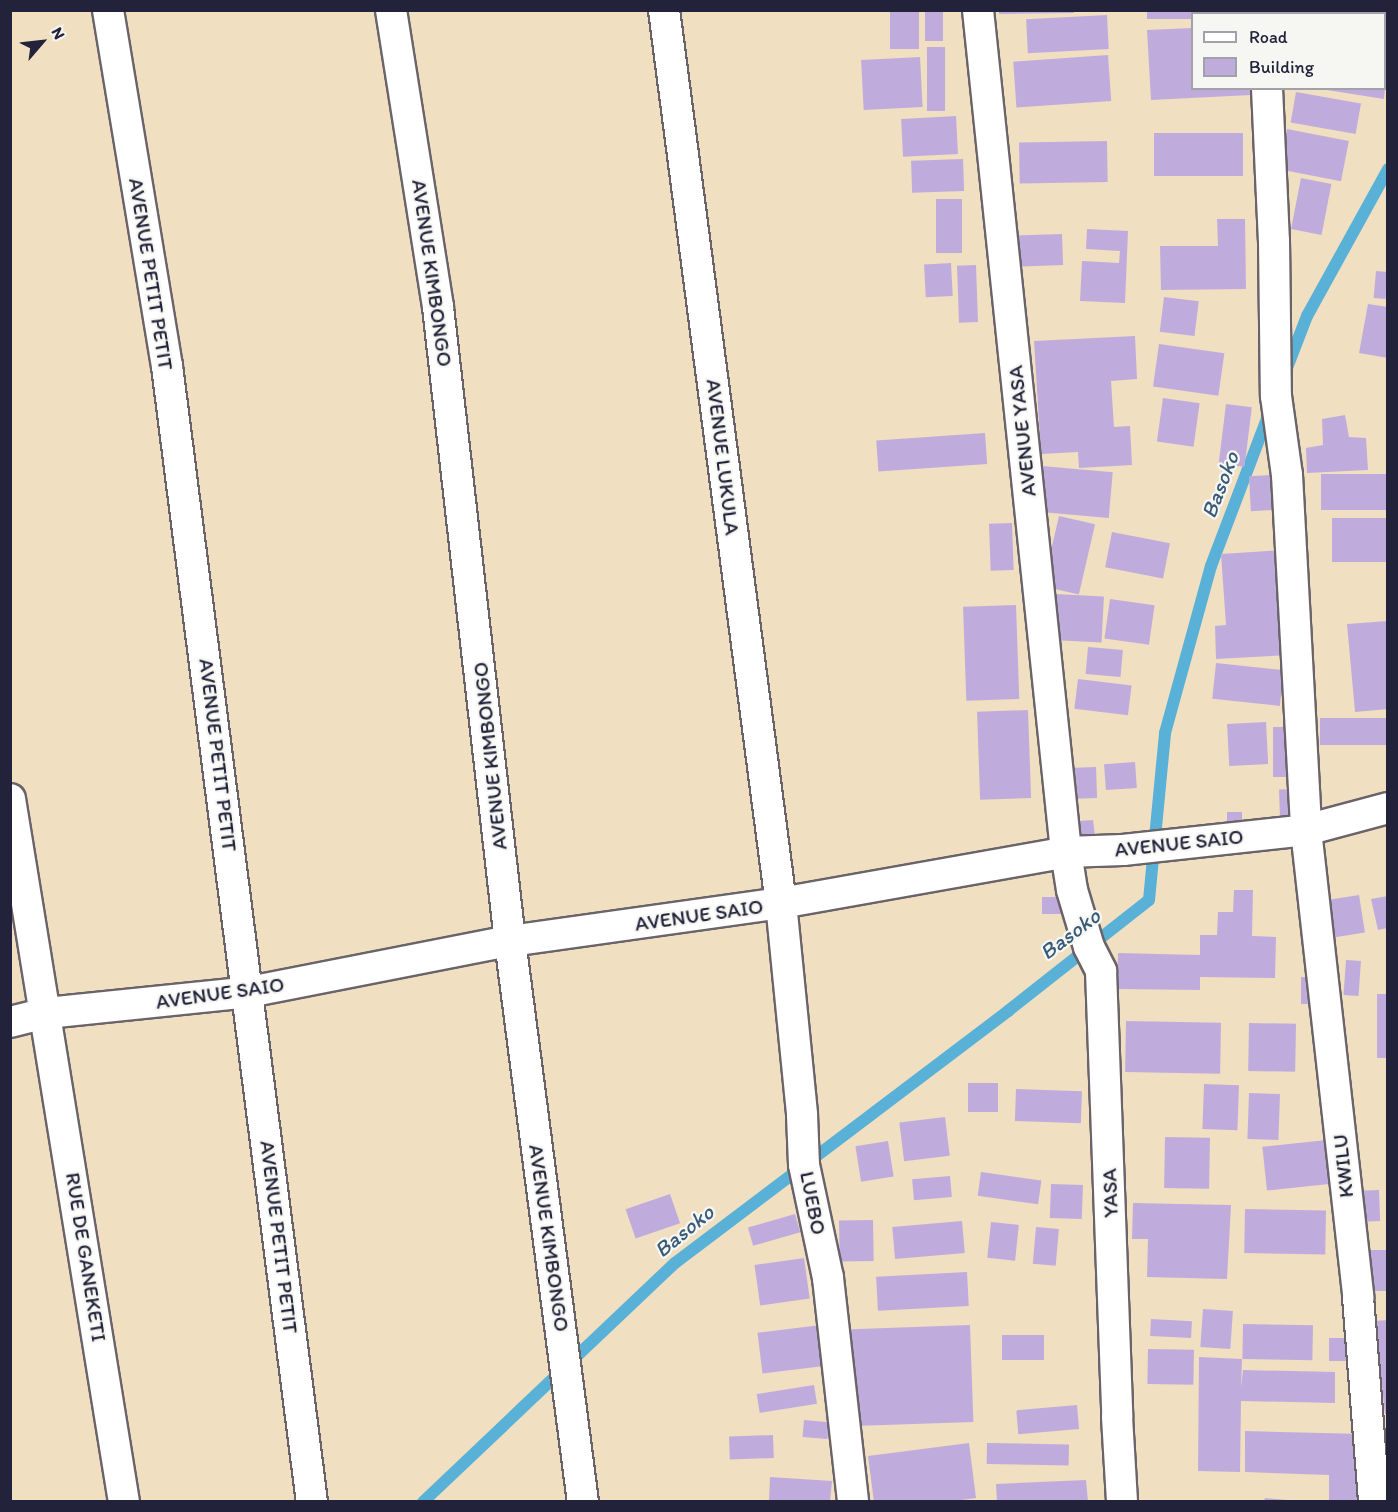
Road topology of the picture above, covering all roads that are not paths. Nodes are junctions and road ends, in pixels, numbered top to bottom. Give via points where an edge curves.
1 (108, 10) edge
2 (392, 10) edge
3 (664, 10) edge
4 (978, 10) edge
5 (1267, 90) edge
6 (10, 799) edge
7 (1388, 808) edge
8 (1306, 830) junction
9 (1066, 852) junction
10 (781, 903) junction
11 (510, 941) junction
12 (249, 992) junction
13 (47, 1013) junction
14 (10, 1022) edge
15 (124, 1502) edge
16 (312, 1502) edge
17 (583, 1502) edge
18 (852, 1502) edge
19 (1122, 1502) edge
20 (1374, 1502) edge

1 - 12 street, AVENUE PETIT PETIT via 166,366
2 - 11 street, AVENUE KIMBONGO via 438,307
3 - 10 street, AVENUE LUKULA
4 - 9 street, AVENUE YASA
5 - 8 street, KWILU via 1276,396 1287,476
6 - 13 street, RUE DE GANEKETI
7 - 8 street, AVENUE SAIO
8 - 9 street, AVENUE SAIO via 1123,850
8 - 20 street, KWILU via 1358,1297
9 - 10 street, AVENUE SAIO
9 - 19 street, YASA via 1072,890 1089,947 1101,971
10 - 11 street, AVENUE SAIO
10 - 18 street, LUEBO via 804,1165 828,1278
11 - 12 street, AVENUE SAIO
11 - 17 street, AVENUE KIMBONGO
12 - 13 street, AVENUE SAIO
12 - 16 street, AVENUE PETIT PETIT
13 - 14 street, AVENUE SAIO
13 - 15 street, RUE DE GANEKETI

